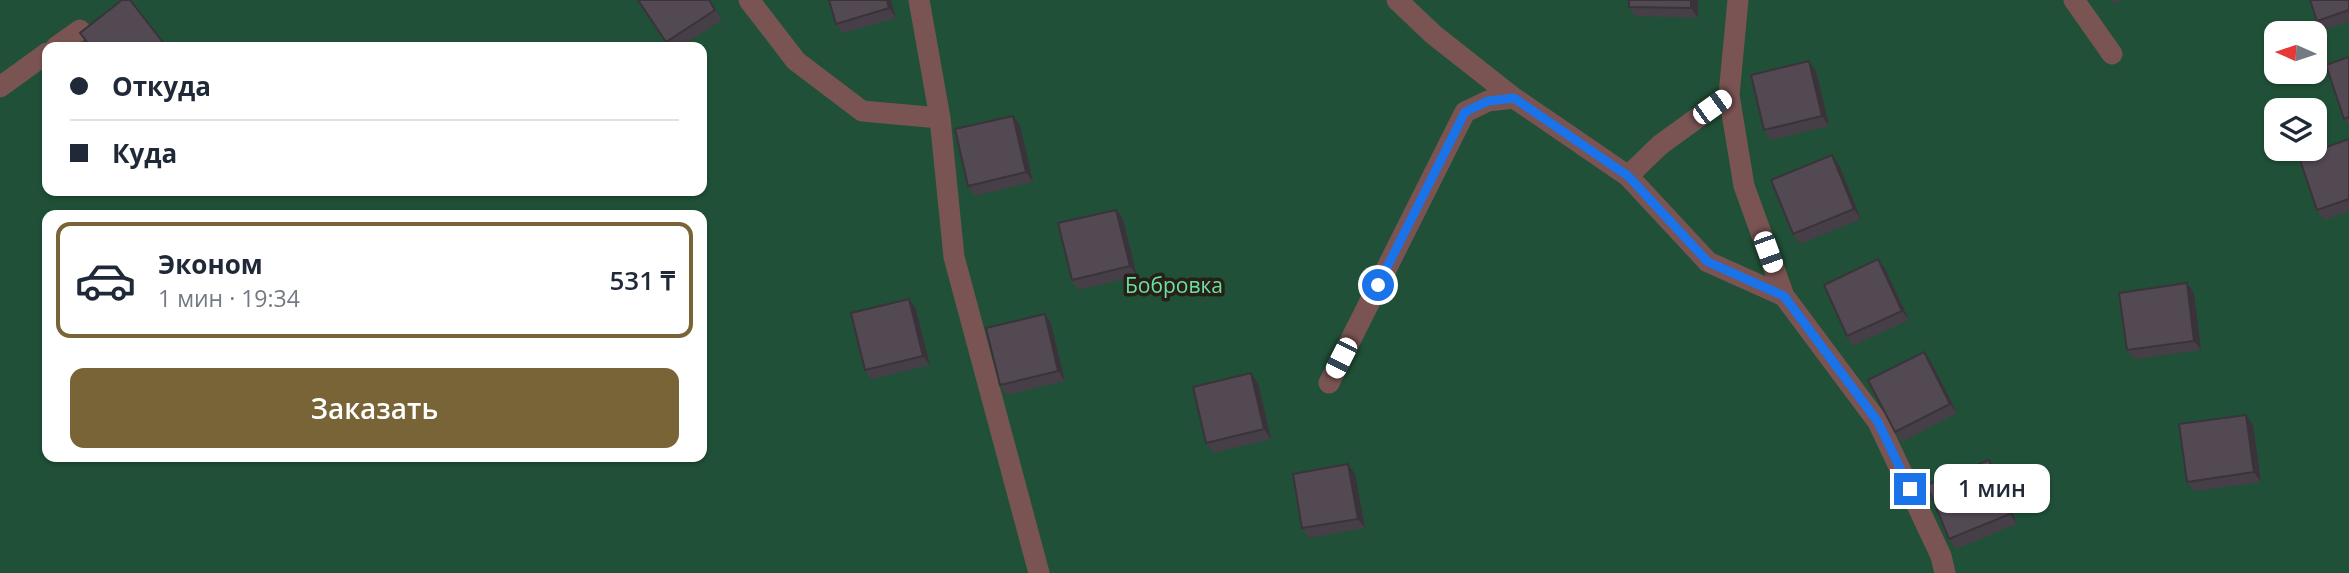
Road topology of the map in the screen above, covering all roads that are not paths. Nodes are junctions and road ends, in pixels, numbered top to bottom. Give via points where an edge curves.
1 (749, 0) edge
2 (919, 0) edge
3 (1397, 0) edge
4 (1738, 0) edge
5 (2074, 0) edge
6 (80, 30) edge
7 (63, 42) edge
8 (2112, 54) dead end
9 (42, 57) edge
10 (0, 87) edge
11 (1729, 95) junction
12 (1514, 98) junction
13 (940, 118) junction
14 (1628, 176) junction
15 (1784, 296) junction
16 (1329, 383) dead end
17 (1039, 573) edge
18 (1945, 573) edge

1 - 13 street via 796,61 862,111
2 - 13 street
3 - 12 street
4 - 11 street
5 - 8 street
6 - 7 street
9 - 10 street
11 - 14 street via 1660,145
11 - 15 street via 1744,186
12 - 14 street
12 - 16 street via 1488,101 1465,112
13 - 17 street via 954,257
14 - 15 street via 1708,262
15 - 18 street via 1878,422

